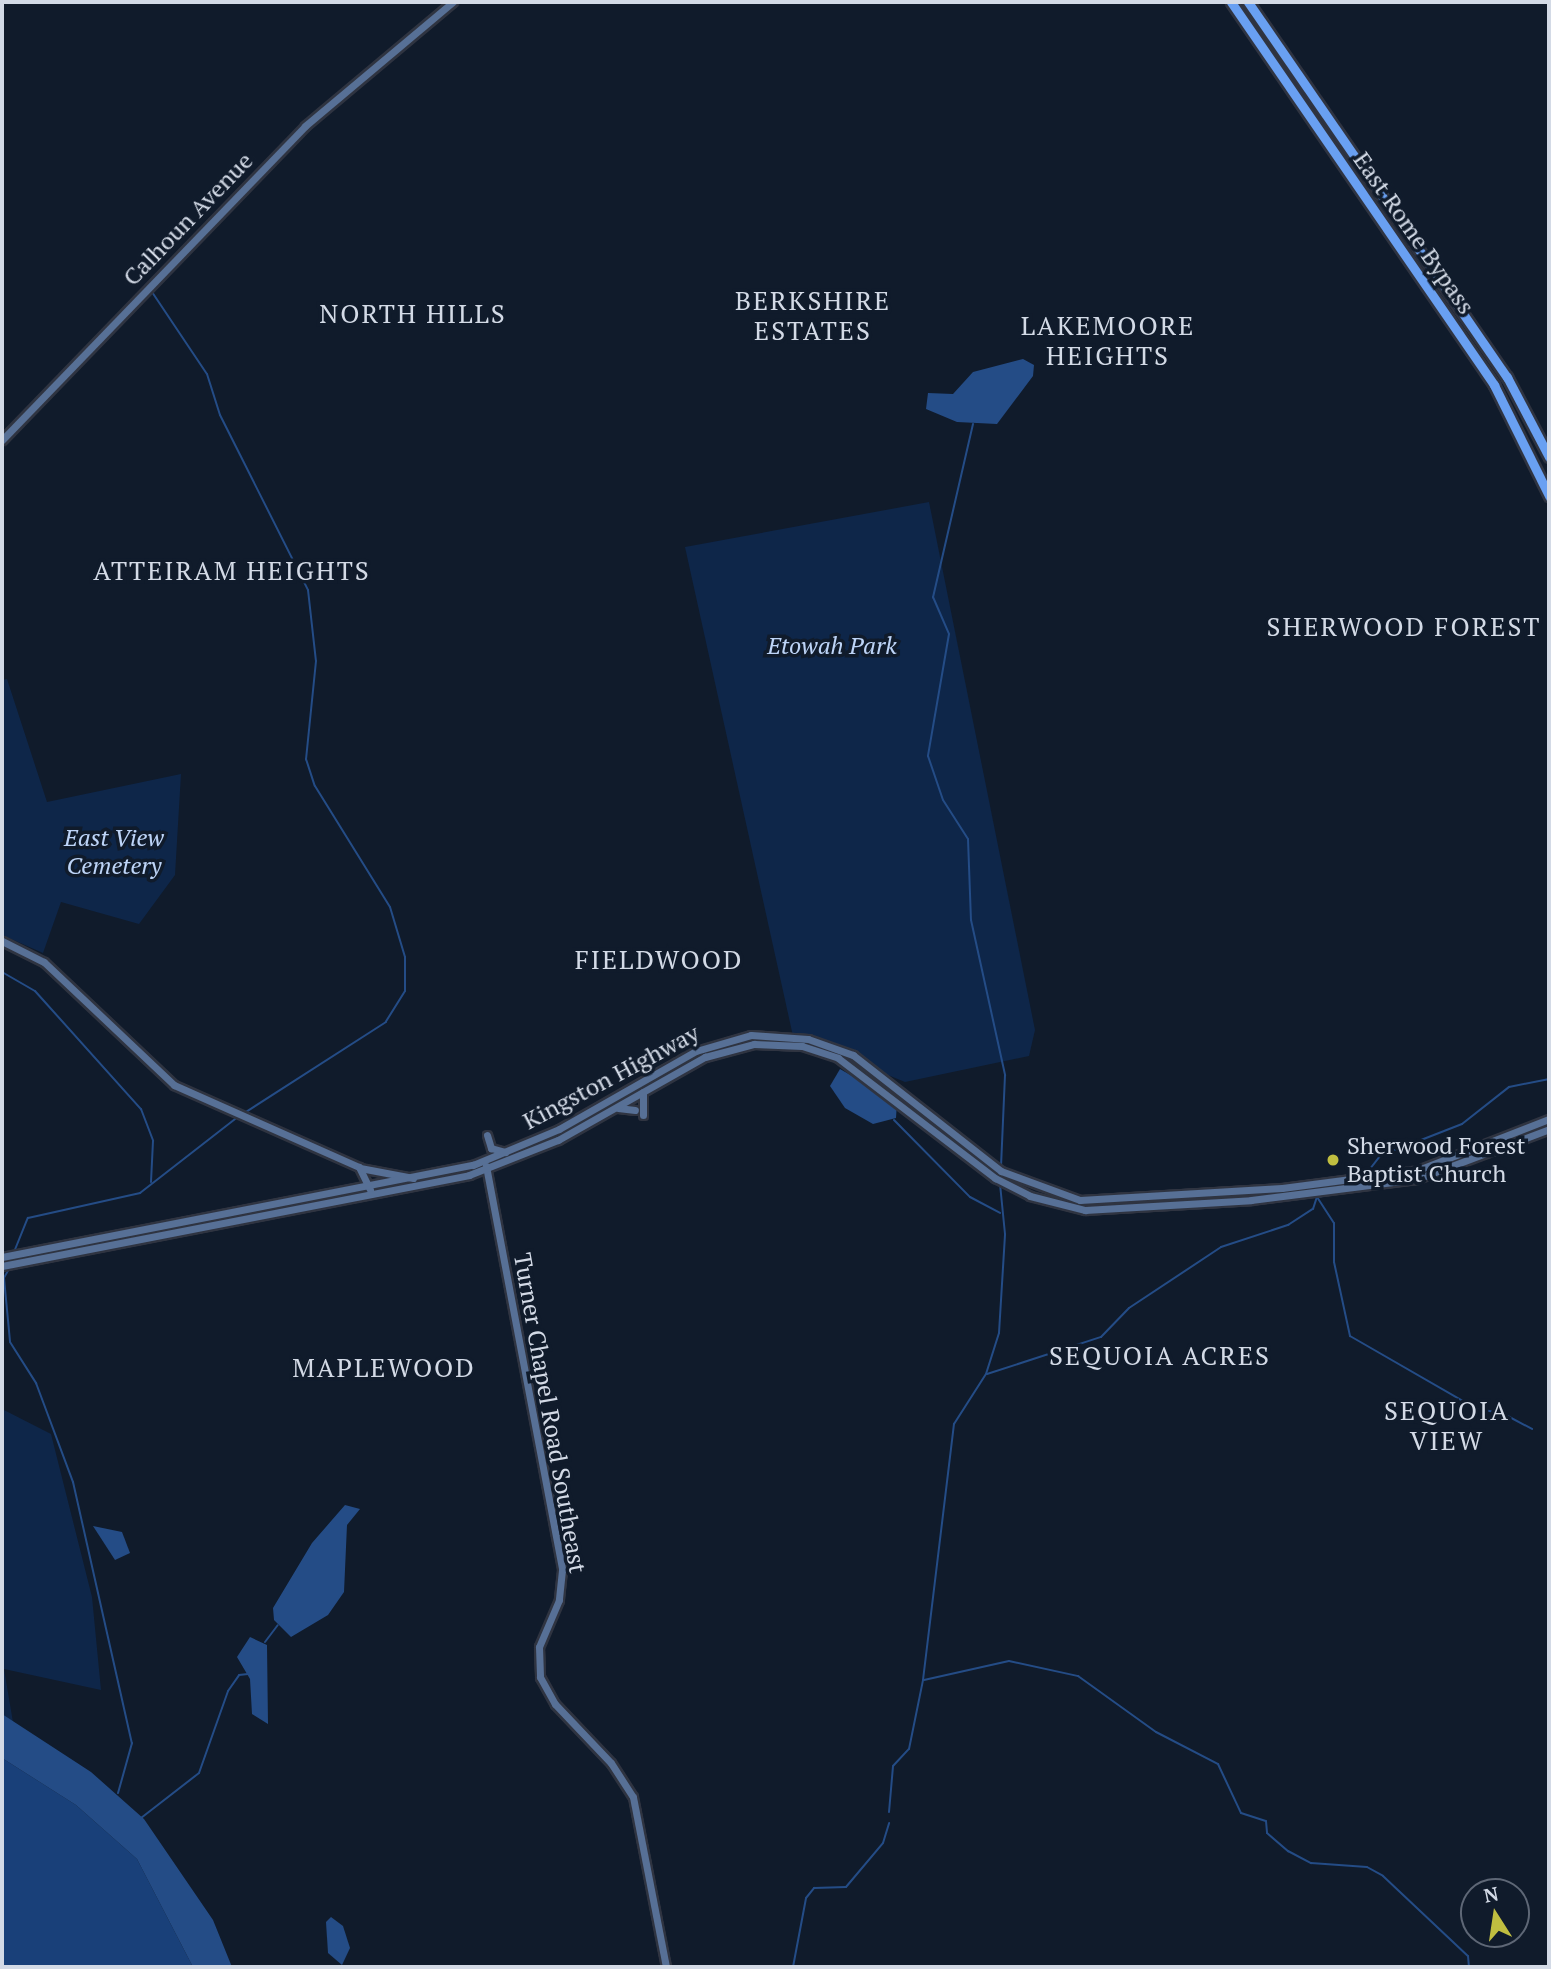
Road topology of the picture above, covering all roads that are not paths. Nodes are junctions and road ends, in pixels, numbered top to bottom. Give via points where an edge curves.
1 (453, 2) edge
2 (1231, 2) edge
3 (1248, 2) edge
4 (2, 440) edge
5 (1549, 457) edge
6 (1549, 496) edge
7 (2, 941) edge
8 (644, 1091) junction
9 (614, 1109) junction
10 (635, 1110) dead end
11 (643, 1115) dead end
12 (1549, 1119) edge
13 (1549, 1129) edge
14 (487, 1135) dead end
15 (509, 1152) junction
16 (485, 1161) junction
17 (359, 1167) junction
18 (487, 1170) junction
19 (469, 1175) junction
20 (421, 1178) junction
21 (489, 1183) junction
22 (369, 1189) junction
23 (373, 1198) junction
24 (2, 1257) edge
25 (2, 1266) edge
26 (666, 1967) edge

1 - 4 main road, Calhoun Avenue via 304,126
2 - 6 highway, East Rome Bypass via 1494,385
3 - 5 highway, East Rome Bypass via 1507,377
7 - 17 main road via 44,962 147,1063 186,1093
8 - 9 main road, Kingston Highway
8 - 11 main road
8 - 13 main road, Kingston Highway via 722,1050 802,1046 867,1075 995,1178 1030,1196 1085,1210 1251,1200 1438,1174
9 - 10 main road
9 - 18 main road, Kingston Highway
12 - 15 main road, Kingston Highway via 1436,1166 1271,1189 1098,1201 1048,1193 1001,1171 861,1060 824,1043 774,1034 740,1036 695,1051
14 - 15 main road via 493,1150
15 - 16 main road, Kingston Highway
16 - 18 main road, Turner Chapel Road Southeast
16 - 20 main road, Kingston Highway
17 - 20 main road
17 - 22 main road
18 - 19 main road, Kingston Highway
18 - 21 main road, Turner Chapel Road Southeast
19 - 21 main road
19 - 23 main road
20 - 22 main road, Kingston Highway
21 - 26 main road, Turner Chapel Road Southeast via 563,1576 539,1647 540,1678 555,1704 611,1763 633,1797
22 - 23 main road
22 - 24 main road, Kingston Highway via 127,1228
23 - 25 main road

